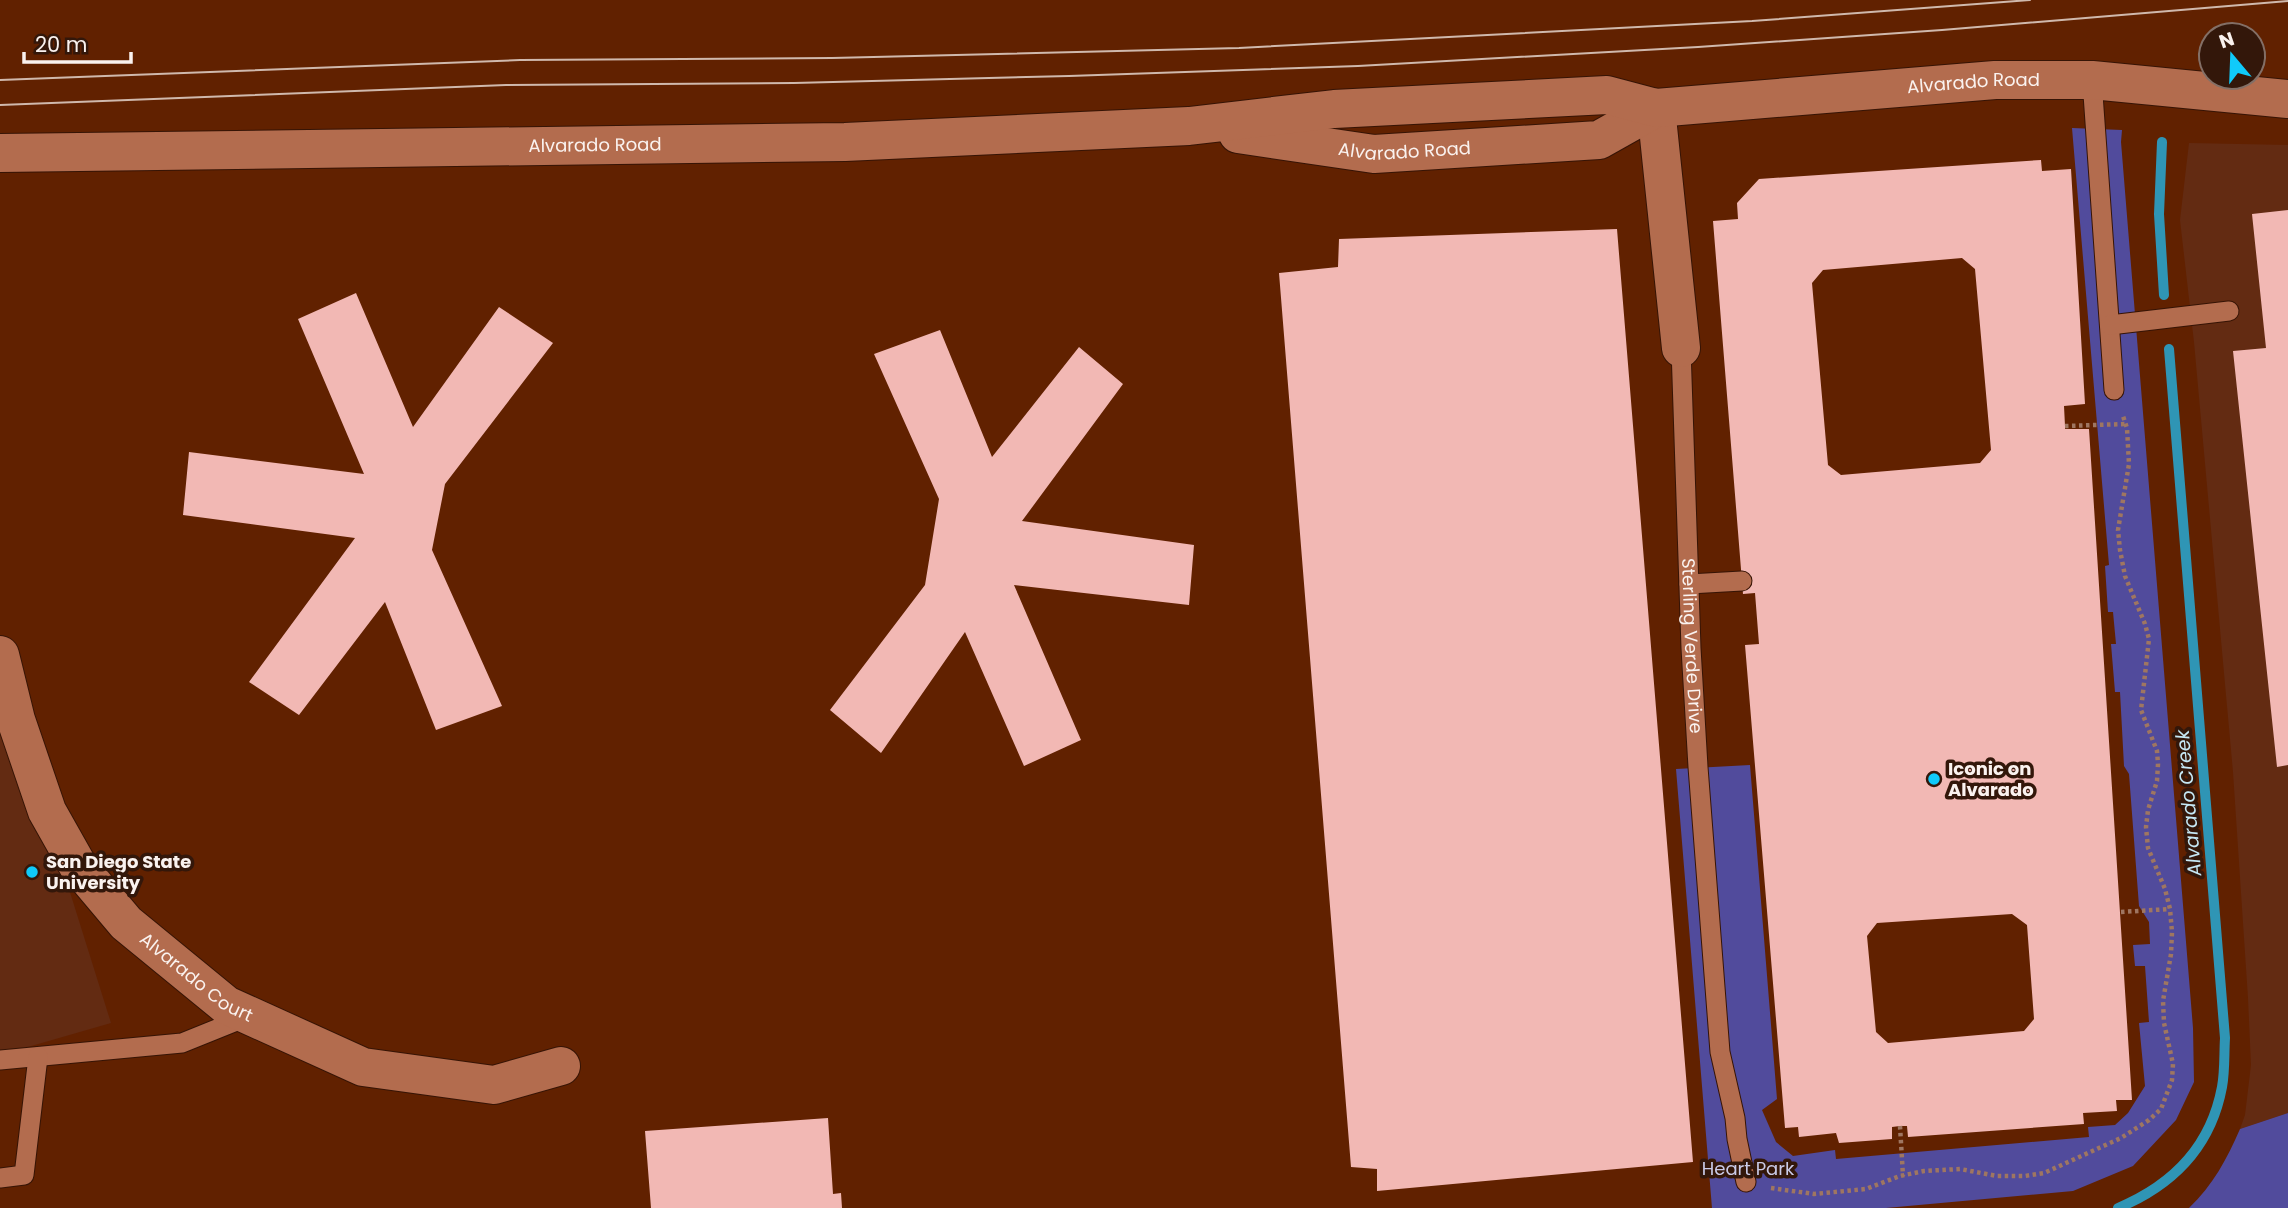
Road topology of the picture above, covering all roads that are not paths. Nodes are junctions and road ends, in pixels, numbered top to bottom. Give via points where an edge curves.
1 (2092, 80) junction
2 (2288, 99) edge
3 (1656, 108) junction
4 (0, 153) edge
5 (2229, 311) dead end
6 (2110, 325) junction
7 (1681, 348) joint
8 (2114, 390) road end
9 (1742, 581) dead end
10 (1689, 584) junction
11 (0, 655) edge
12 (250, 1016) junction
13 (38, 1057) junction
14 (0, 1060) edge
15 (561, 1066) dead end
16 (0, 1178) edge
17 (1746, 1182) road end

1 - 2 street, Alvarado Road
1 - 3 street, Alvarado Road via 1995,80
1 - 6 lane
3 - 4 street, Alvarado Road via 1607,95 1334,108 1189,126 845,142
3 - 7 street, Sterling Verde Drive
5 - 6 lane
6 - 8 lane
7 - 10 lane, Sterling Verde Drive
9 - 10 lane
10 - 17 lane, Sterling Verde Drive via 1720,1052
11 - 12 street, Alvarado Court via 47,811 78,866 126,923 226,1005
12 - 13 lane via 182,1043
12 - 15 street, Alvarado Court via 363,1067 494,1085
13 - 14 lane
13 - 16 lane via 24,1175

